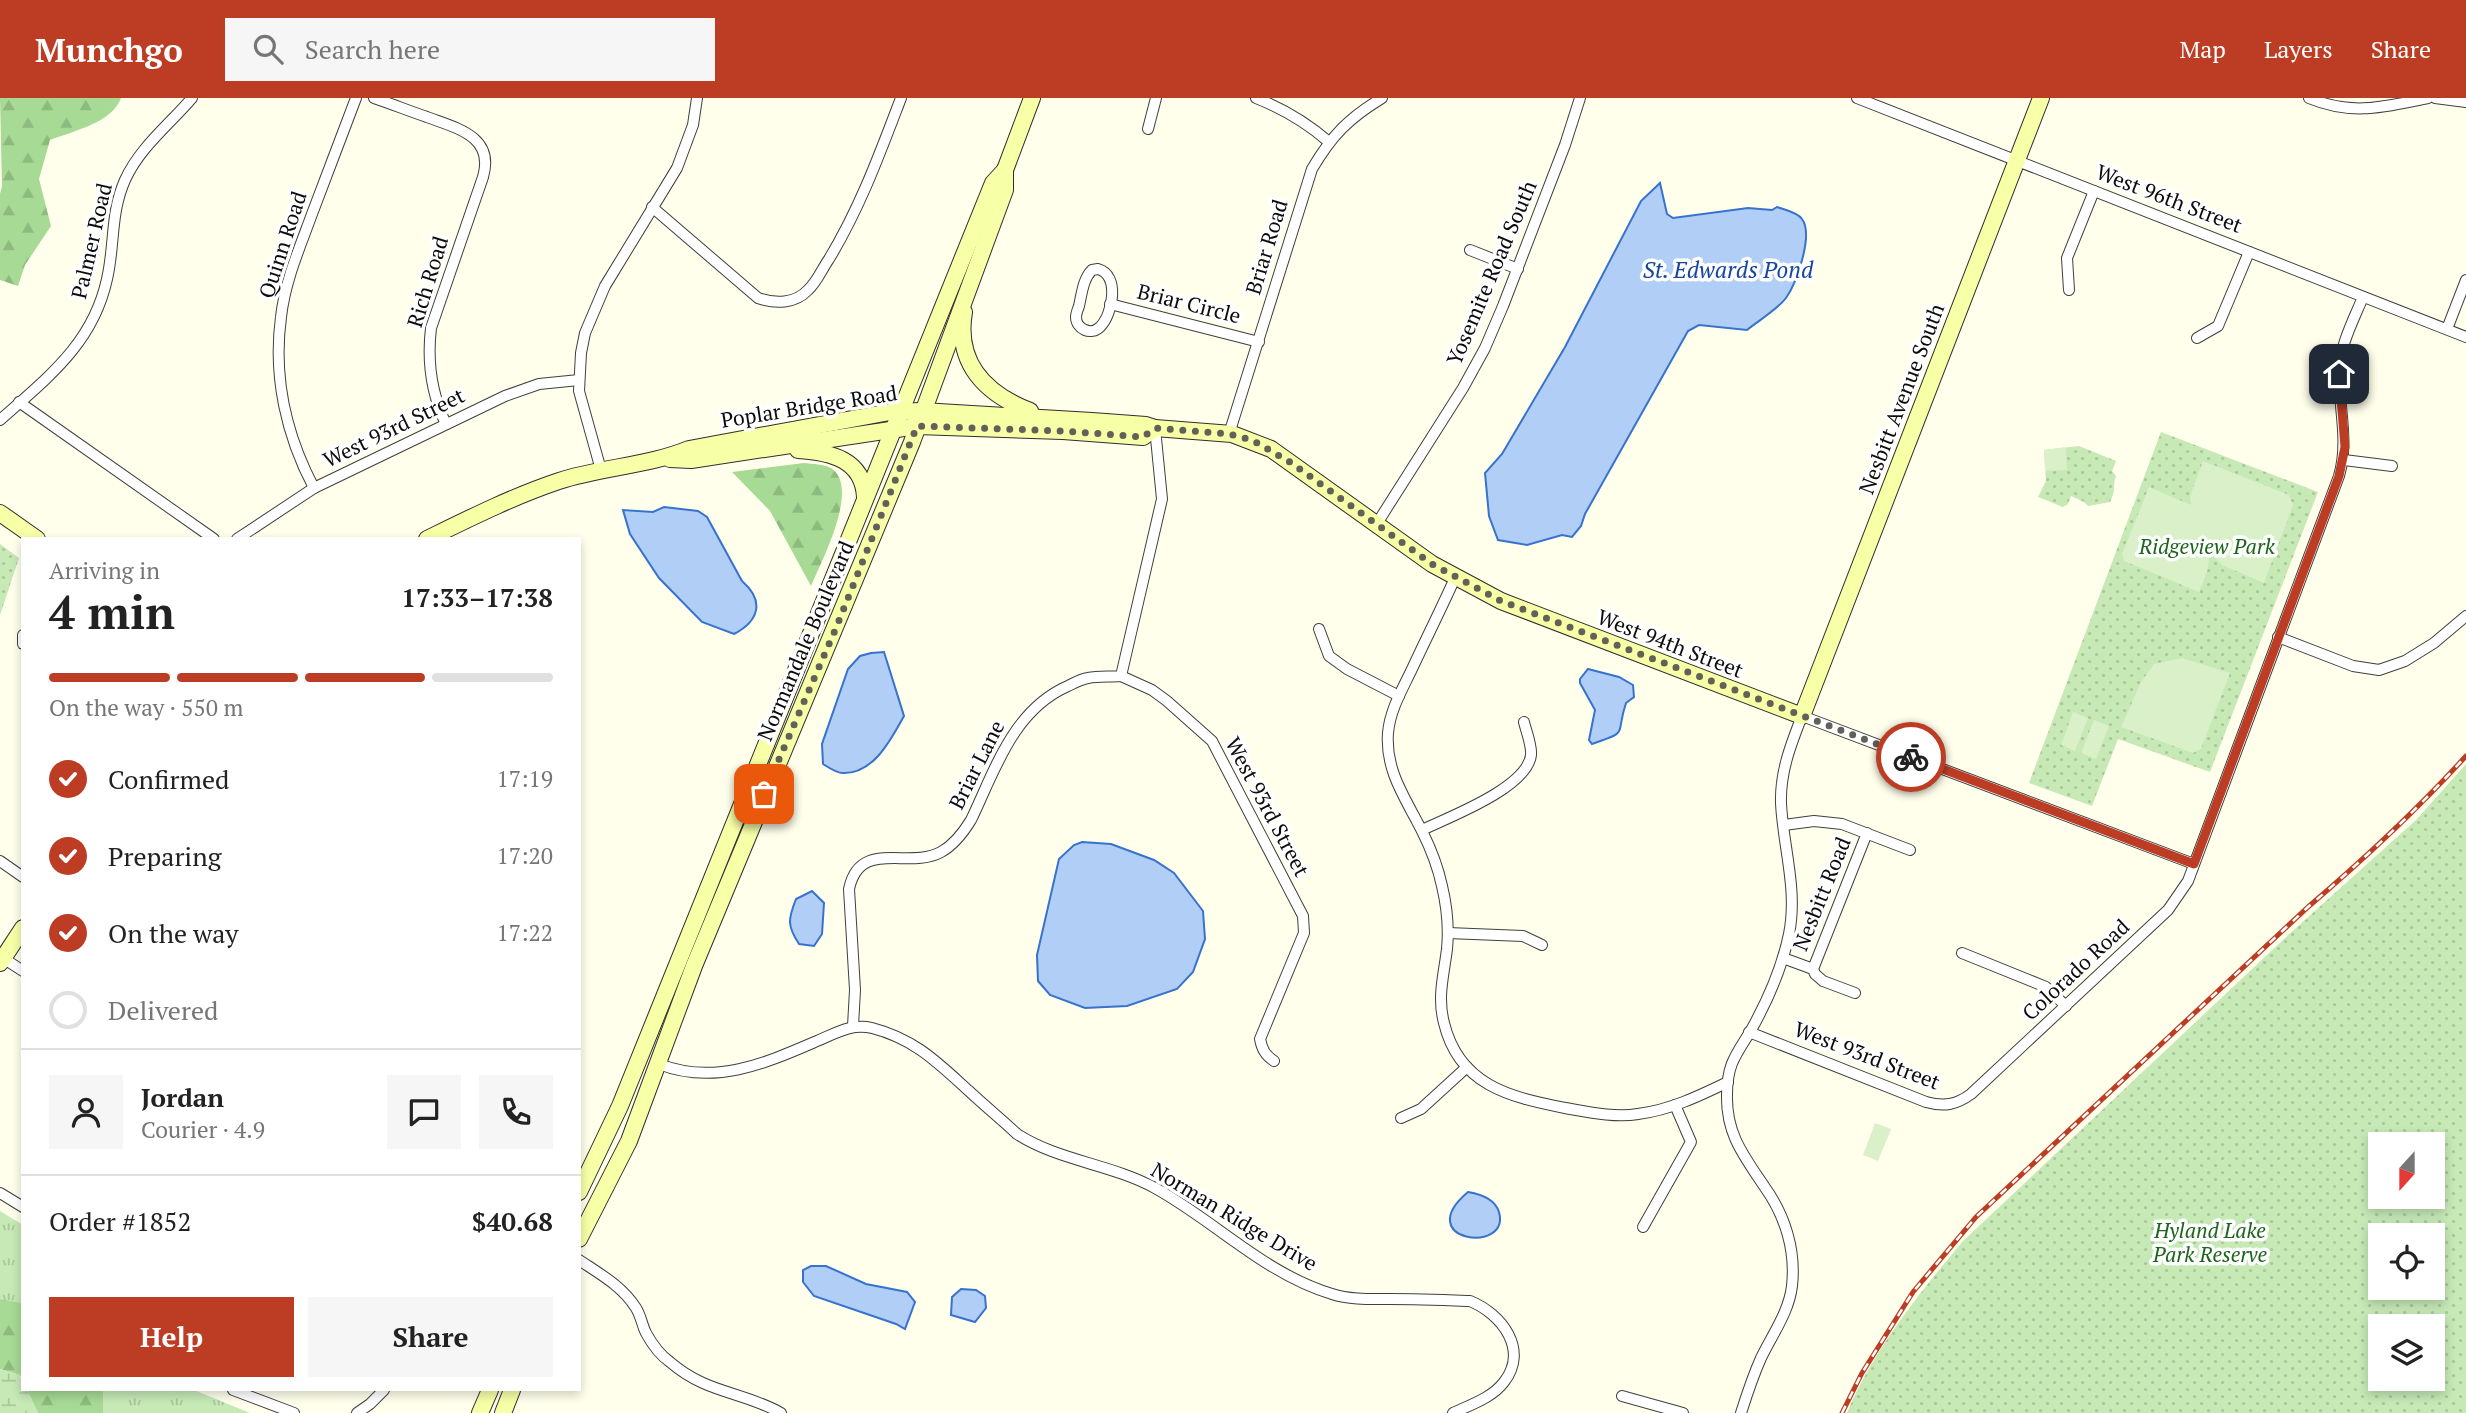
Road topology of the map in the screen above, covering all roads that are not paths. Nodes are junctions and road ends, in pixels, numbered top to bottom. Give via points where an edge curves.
1 (192, 98) edge
2 (356, 98) edge
3 (374, 98) edge
4 (698, 98) edge
5 (901, 98) edge
6 (1032, 98) edge
7 (1156, 98) edge
8 (1256, 98) edge
9 (1382, 98) edge
10 (1580, 98) edge
11 (1857, 98) edge
12 (2041, 98) edge
13 (2309, 98) edge
14 (2428, 98) edge
15 (2435, 98) edge
16 (2466, 102) edge
17 (1148, 129) dead end
18 (1329, 142) junction
19 (2017, 160) junction
20 (1005, 170) junction
21 (2094, 191) junction
22 (652, 208) junction
23 (1470, 250) dead end
24 (2249, 252) junction
25 (1518, 269) junction
26 (2466, 280) edge
27 (2069, 290) dead end
28 (967, 291) junction
29 (2363, 297) junction
30 (1110, 304) junction
31 (2447, 330) junction
32 (2466, 337) edge
33 (2197, 338) dead end
34 (1259, 342) junction
35 (579, 380) junction
36 (19, 402) junction
37 (901, 412) junction
38 (919, 418) junction
39 (0, 420) edge
40 (446, 424) junction
41 (1045, 424) junction
42 (895, 428) junction
43 (1155, 428) junction
44 (1229, 434) junction
45 (771, 448) junction
46 (667, 458) junction
47 (2344, 460) junction
48 (2392, 466) dead end
49 (601, 470) junction
50 (314, 488) junction
51 (865, 501) junction
52 (0, 513) edge
53 (1376, 525) junction
54 (34, 537) edge
55 (211, 537) edge
56 (240, 537) edge
57 (431, 537) edge
58 (1455, 578) junction
59 (2466, 616) edge
60 (1319, 629) dead end
61 (2278, 637) junction
62 (1121, 677) junction
63 (1399, 696) junction
64 (1802, 716) junction
65 (1524, 722) dead end
66 (1784, 825) junction
67 (1422, 830) junction
68 (1867, 833) junction
69 (1910, 850) dead end
70 (0, 861) edge
71 (2194, 864) junction
72 (21, 876) edge
73 (21, 931) edge
74 (1448, 933) junction
75 (1542, 946) dead end
76 (1962, 953) dead end
77 (1783, 958) junction
78 (2, 961) edge
79 (1813, 969) junction
80 (21, 970) edge
81 (1855, 993) dead end
82 (2066, 1006) junction
83 (853, 1026) junction
84 (1749, 1032) junction
85 (1274, 1061) dead end
86 (659, 1064) junction
87 (1466, 1067) junction
88 (1728, 1082) junction
89 (1971, 1094) joint
90 (1675, 1105) junction
91 (1401, 1118) dead end
92 (581, 1188) edge
93 (0, 1193) edge
94 (21, 1206) edge
95 (1643, 1227) dead end
96 (581, 1234) edge
97 (581, 1261) edge
98 (236, 1391) edge
99 (383, 1391) edge
100 (490, 1391) edge
101 (512, 1391) edge
102 (1622, 1396) dead end
103 (294, 1413) edge
104 (357, 1413) edge
105 (481, 1413) edge
106 (503, 1413) edge
107 (781, 1413) edge
108 (1453, 1413) edge
109 (1684, 1413) edge
110 (1741, 1413) edge

1 - 36 street, Palmer Road via 142,150 126,179 113,216 108,278 88,330 72,353
2 - 50 street, Quinn Road via 297,253 281,316 279,382 295,446
3 - 40 street, Rich Road via 463,131 478,143 486,160 431,328 430,372
4 - 22 street via 686,147
5 - 22 street via 847,228 815,281 796,299 770,302 758,298
6 - 20 main road, Normandale Boulevard
7 - 17 street
8 - 18 street via 1288,111
9 - 18 street, Briar Road via 1341,127
10 - 25 street, Yosemite Road South
11 - 19 street, West 96th Street
12 - 19 main road, Nesbitt Avenue South
13 - 14 street via 2359,110
15 - 16 street
18 - 34 street, Briar Road via 1308,180
19 - 21 street, West 96th Street
19 - 64 main road, Nesbitt Avenue South
20 - 28 main road, Normandale Boulevard via 1005,190
20 - 37 main road, Normandale Boulevard via 993,183
21 - 24 street, West 96th Street
21 - 27 street via 2067,258
22 - 35 street via 594,310 581,353
23 - 25 street
24 - 29 street, West 96th Street
24 - 33 street via 2218,326
25 - 53 street, Yosemite Road South via 1463,388
26 - 31 street
28 - 38 main road, Normandale Boulevard
28 - 41 main road via 961,325 979,378 1008,403
29 - 31 street, West 96th Street
29 - 47 street via 2340,355
30 - 30 street, Briar Circle via 1097,329 1086,331 1078,323 1085,281 1092,270 1105,271 1110,277
30 - 34 street, Briar Circle
31 - 32 street, West 96th Street
34 - 44 street, Briar Road
35 - 40 street, West 93rd Street via 522,389
35 - 49 street
36 - 39 street, Palmer Road
36 - 55 street
37 - 38 main road, Poplar Bridge Road
37 - 42 main road, Normandale Boulevard
37 - 46 main road, Poplar Bridge Road via 702,446
38 - 41 main road, Poplar Bridge Road
38 - 42 main road, Poplar Bridge Road
38 - 86 main road, Normandale Boulevard via 694,966
40 - 50 street, West 93rd Street
41 - 43 main road, West 94th Street via 1143,437
42 - 45 main road, Poplar Bridge Road
42 - 51 main road, Normandale Boulevard
43 - 44 main road, West 94th Street
43 - 62 street via 1162,499
44 - 53 main road, West 94th Street via 1271,449
45 - 46 main road, Poplar Bridge Road via 691,460
45 - 51 main road via 835,456 861,477
46 - 49 main road, Poplar Bridge Road
47 - 48 street
47 - 61 street, Colorado Road
49 - 57 main road, Poplar Bridge Road via 519,496
50 - 56 street, West 93rd Street
51 - 92 main road, Normandale Boulevard via 620,1106
52 - 54 main road
53 - 58 main road, West 94th Street
58 - 63 street
58 - 64 main road, West 94th Street via 1538,616
59 - 61 street via 2405,661 2379,670 2353,666
60 - 63 street via 1329,656
61 - 71 street, Colorado Road
62 - 83 street, Briar Lane via 1087,678 1033,708 1010,737 963,833 946,848 926,857 874,859 857,869 849,889
62 - 85 street, West 93rd Street via 1152,690 1212,741 1303,916 1304,933 1261,1039 1266,1056
63 - 67 street via 1388,732 1389,760
64 - 66 street, Nesbitt Road via 1782,778
64 - 71 street, West 94th Street
65 - 67 street via 1531,755 1521,776 1504,790
66 - 68 street, Nesbitt Road via 1827,821
66 - 77 street, Nesbitt Road via 1793,905
67 - 74 street via 1443,888
68 - 69 street, Nesbitt Road
68 - 79 street, Nesbitt Road
70 - 72 street
71 - 82 street, Colorado Road via 2168,910
73 - 78 main road
74 - 75 street via 1523,936
74 - 87 street via 1440,1001 1448,1039
76 - 82 street via 2046,987
77 - 79 street, Nesbitt Road
77 - 84 street, Nesbitt Road
78 - 80 street
79 - 81 street, Nesbitt Road via 1823,981
82 - 89 street, Colorado Road
83 - 86 street via 736,1072 687,1072
83 - 108 street, Norman Ridge Drive via 911,1043 1017,1134 1045,1150 1155,1188 1307,1285 1335,1295 1470,1301 1484,1307 1505,1328 1512,1368 1494,1392
84 - 88 street, Nesbitt Road via 1735,1053
84 - 89 street, West 93rd Street via 1926,1102 1950,1105
86 - 96 main road, Normandale Boulevard via 629,1141
87 - 90 street via 1486,1084 1528,1101 1634,1115
87 - 91 street via 1421,1109
88 - 90 street
88 - 110 street, Nesbitt Road via 1728,1116 1734,1136 1785,1226 1793,1267 1786,1310 1761,1357
90 - 95 street via 1691,1142
93 - 94 street
97 - 107 street via 626,1294 655,1348 689,1378
98 - 103 street
99 - 104 street
100 - 105 main road
101 - 106 main road
102 - 109 street

